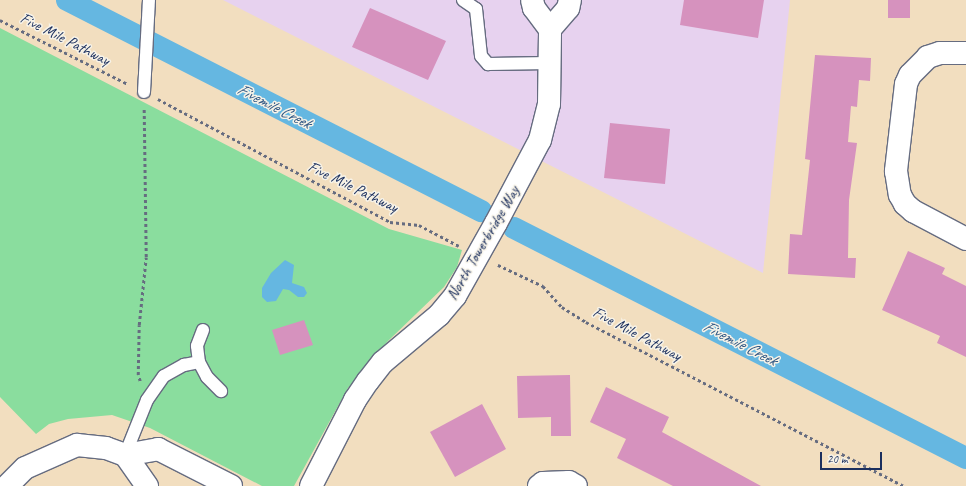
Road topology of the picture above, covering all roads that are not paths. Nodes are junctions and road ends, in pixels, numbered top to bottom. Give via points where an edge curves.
1 (149, 0) edge
2 (463, 0) edge
3 (532, 0) edge
4 (570, 0) edge
5 (550, 29) junction
6 (966, 53) edge
7 (549, 63) junction
8 (144, 92) road end
9 (966, 238) edge
10 (203, 330) dead end
11 (199, 362) junction
12 (221, 391) dead end
13 (125, 455) junction
14 (541, 484) edge
15 (7, 486) edge
16 (147, 486) edge
17 (231, 486) edge
18 (311, 486) edge
19 (576, 486) edge

1 - 8 lane
2 - 7 lane via 476,9 481,56 488,64
3 - 5 street via 534,8
4 - 5 street via 568,8
5 - 7 street, North Towerbridge Way
6 - 9 street via 940,53 928,57 910,75 906,84 896,171 900,195 914,211
7 - 18 street, North Towerbridge Way via 549,104 540,140 478,256 455,296 439,315 383,362 368,381 355,400
10 - 11 lane via 197,346
11 - 12 lane via 207,377
11 - 13 lane via 184,365 164,376 147,400
13 - 15 street via 106,448 77,445 25,468
13 - 16 street
13 - 17 street via 158,449
14 - 19 street via 569,482

